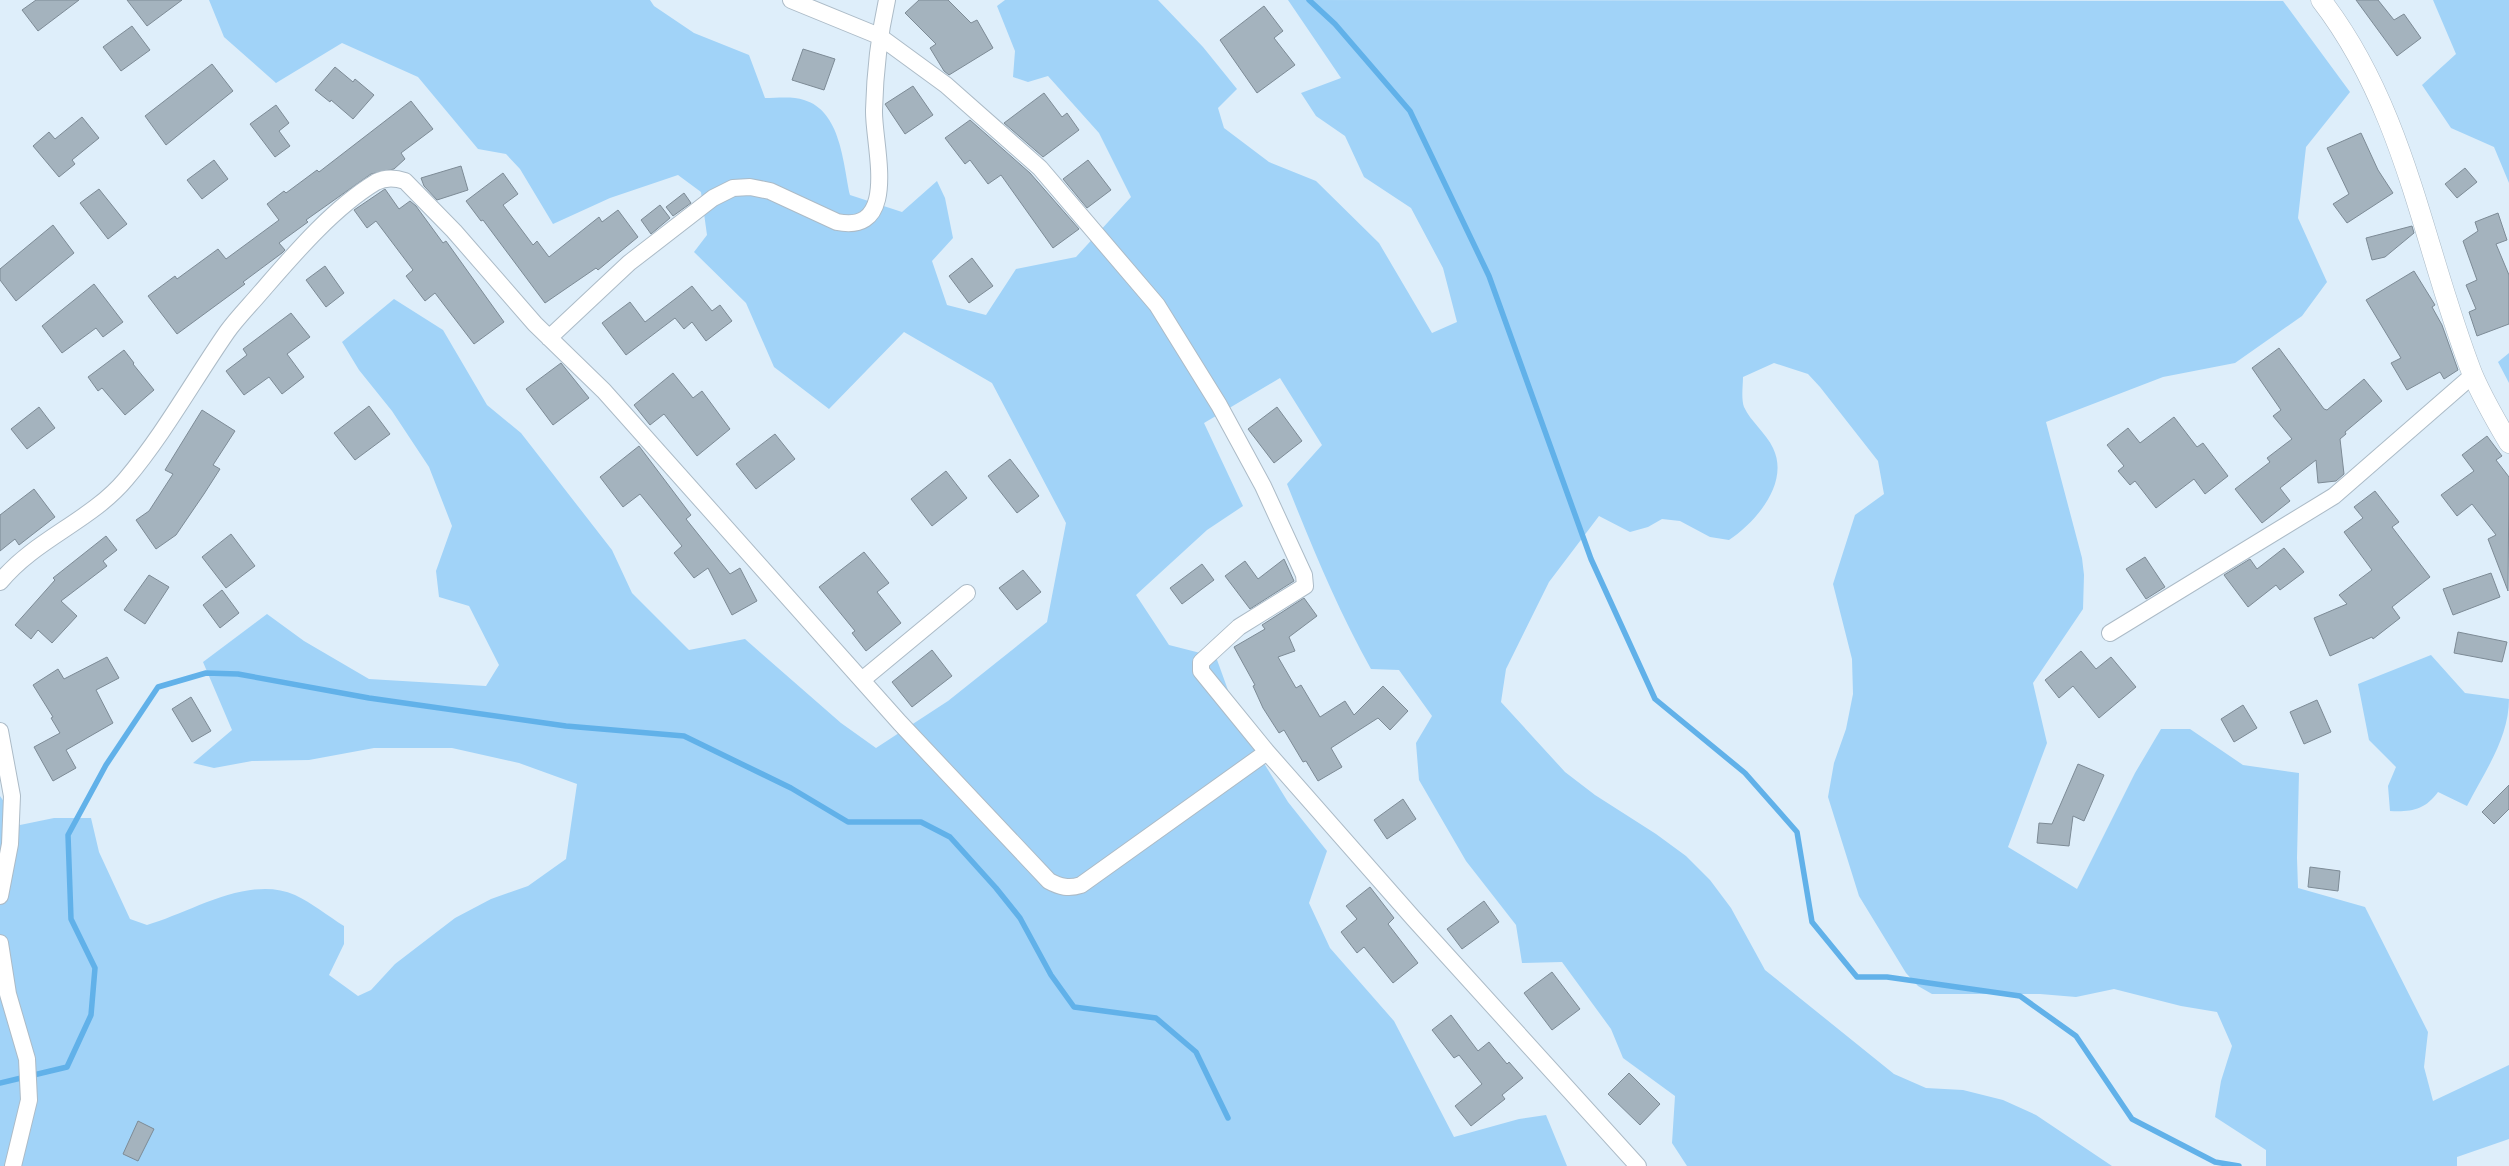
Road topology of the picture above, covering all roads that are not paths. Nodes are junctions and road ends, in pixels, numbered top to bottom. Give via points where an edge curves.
1 (791, 0) edge
2 (887, 0) edge
3 (2321, 0) edge
4 (879, 36) junction
5 (549, 338) junction
6 (2473, 375) junction
7 (2509, 443) edge
8 (0, 582) edge
9 (967, 593) dead end
10 (2110, 633) dead end
11 (862, 680) junction
12 (0, 731) edge
13 (1267, 752) junction
14 (0, 896) edge
15 (0, 943) edge
16 (13, 1166) edge
17 (1638, 1166) edge

1 - 4 street
2 - 4 street
3 - 6 street via 2356,50 2392,126 2444,294
4 - 5 street via 874,112 881,168 878,195 871,213 864,220 848,224 837,222 770,191 733,188 713,198 629,263
4 - 13 street via 946,85 1040,168 1157,305 1219,405 1259,478 1304,575 1305,586 1239,627 1201,662 1201,671
5 - 8 street via 405,181 390,178 377,182 332,216 295,252 252,302 228,331 158,437 125,480 99,505 40,544
5 - 11 street via 604,391
6 - 7 street
6 - 10 street via 2334,496
9 - 11 street
11 - 13 street via 1049,881 1058,886 1081,885
12 - 14 street via 12,796 10,844
13 - 17 street
15 - 16 street via 8,994 26,1059 29,1100

